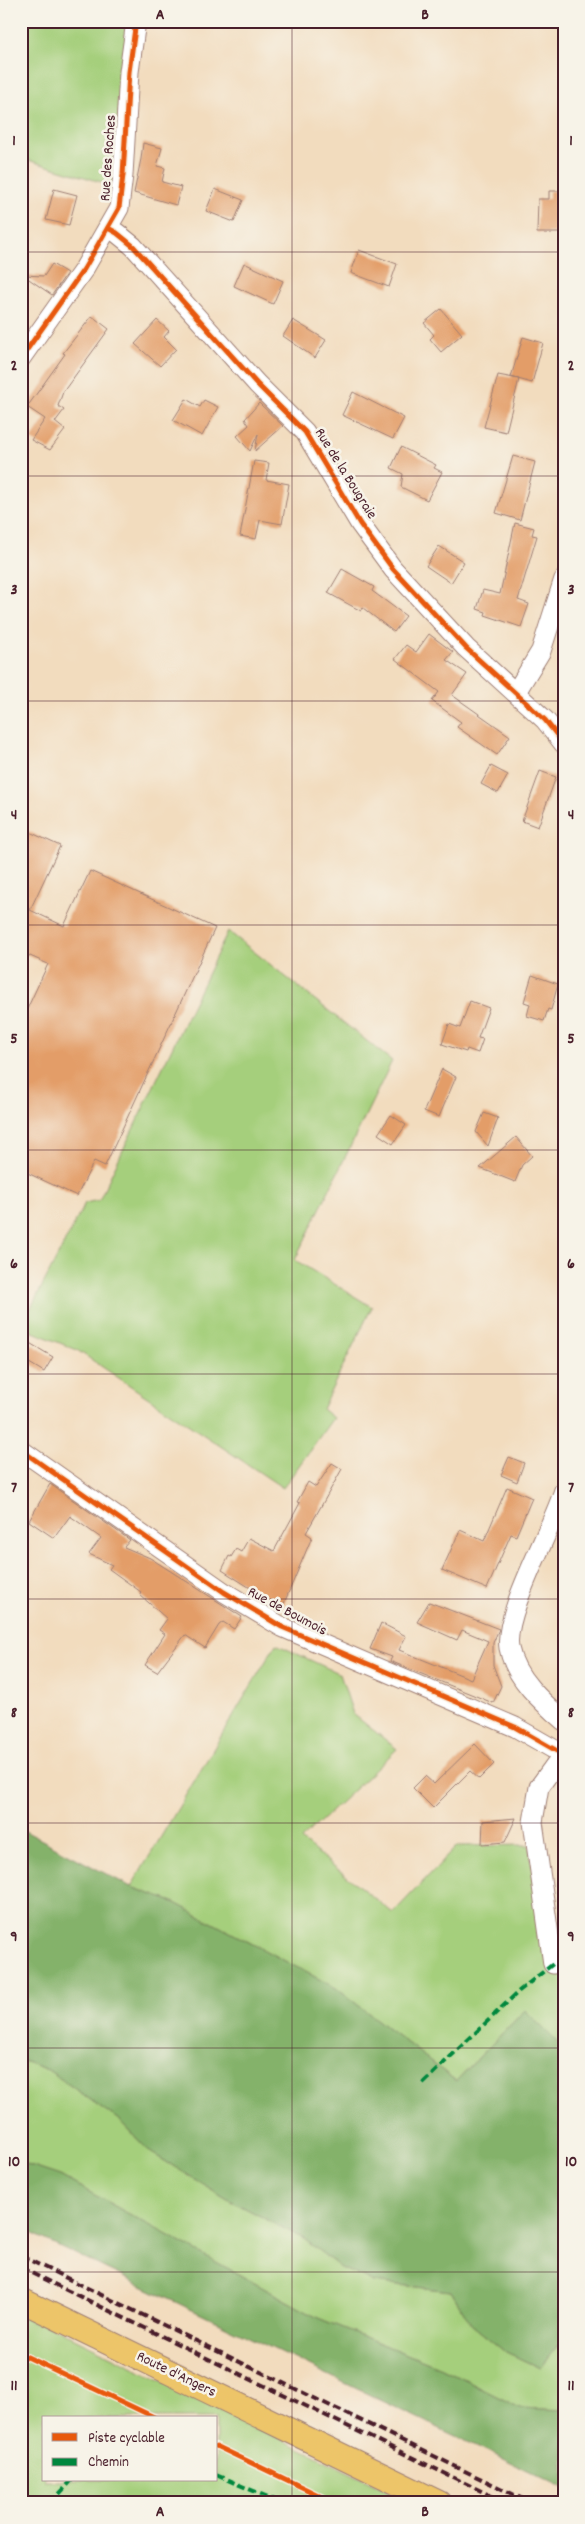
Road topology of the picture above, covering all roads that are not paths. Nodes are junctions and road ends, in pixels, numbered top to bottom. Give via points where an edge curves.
1 (136, 21) edge
2 (108, 228) junction
3 (21, 358) edge
4 (564, 579) edge
5 (516, 692) junction
6 (564, 744) edge
7 (21, 1450) edge
8 (564, 1490) edge
9 (564, 1721) edge
10 (563, 1754) edge
11 (553, 1964) dead end
12 (21, 2300) edge
13 (439, 2503) edge

1 - 2 street, Rue des Roches via 128,80 119,208
2 - 3 street, Rue des Roches via 84,269
2 - 5 street, Rue de la Bougraie via 133,246 256,384 305,432 360,524 394,569 466,648
4 - 5 street via 541,651
5 - 6 street, Rue de la Bougraie
7 - 10 street, Rue de Boumois via 224,1592 282,1627 515,1727
8 - 9 street via 555,1519 514,1609 509,1629 509,1648 519,1672 542,1702
10 - 11 street via 538,1786 533,1822
12 - 13 main road, Route d'Angers

